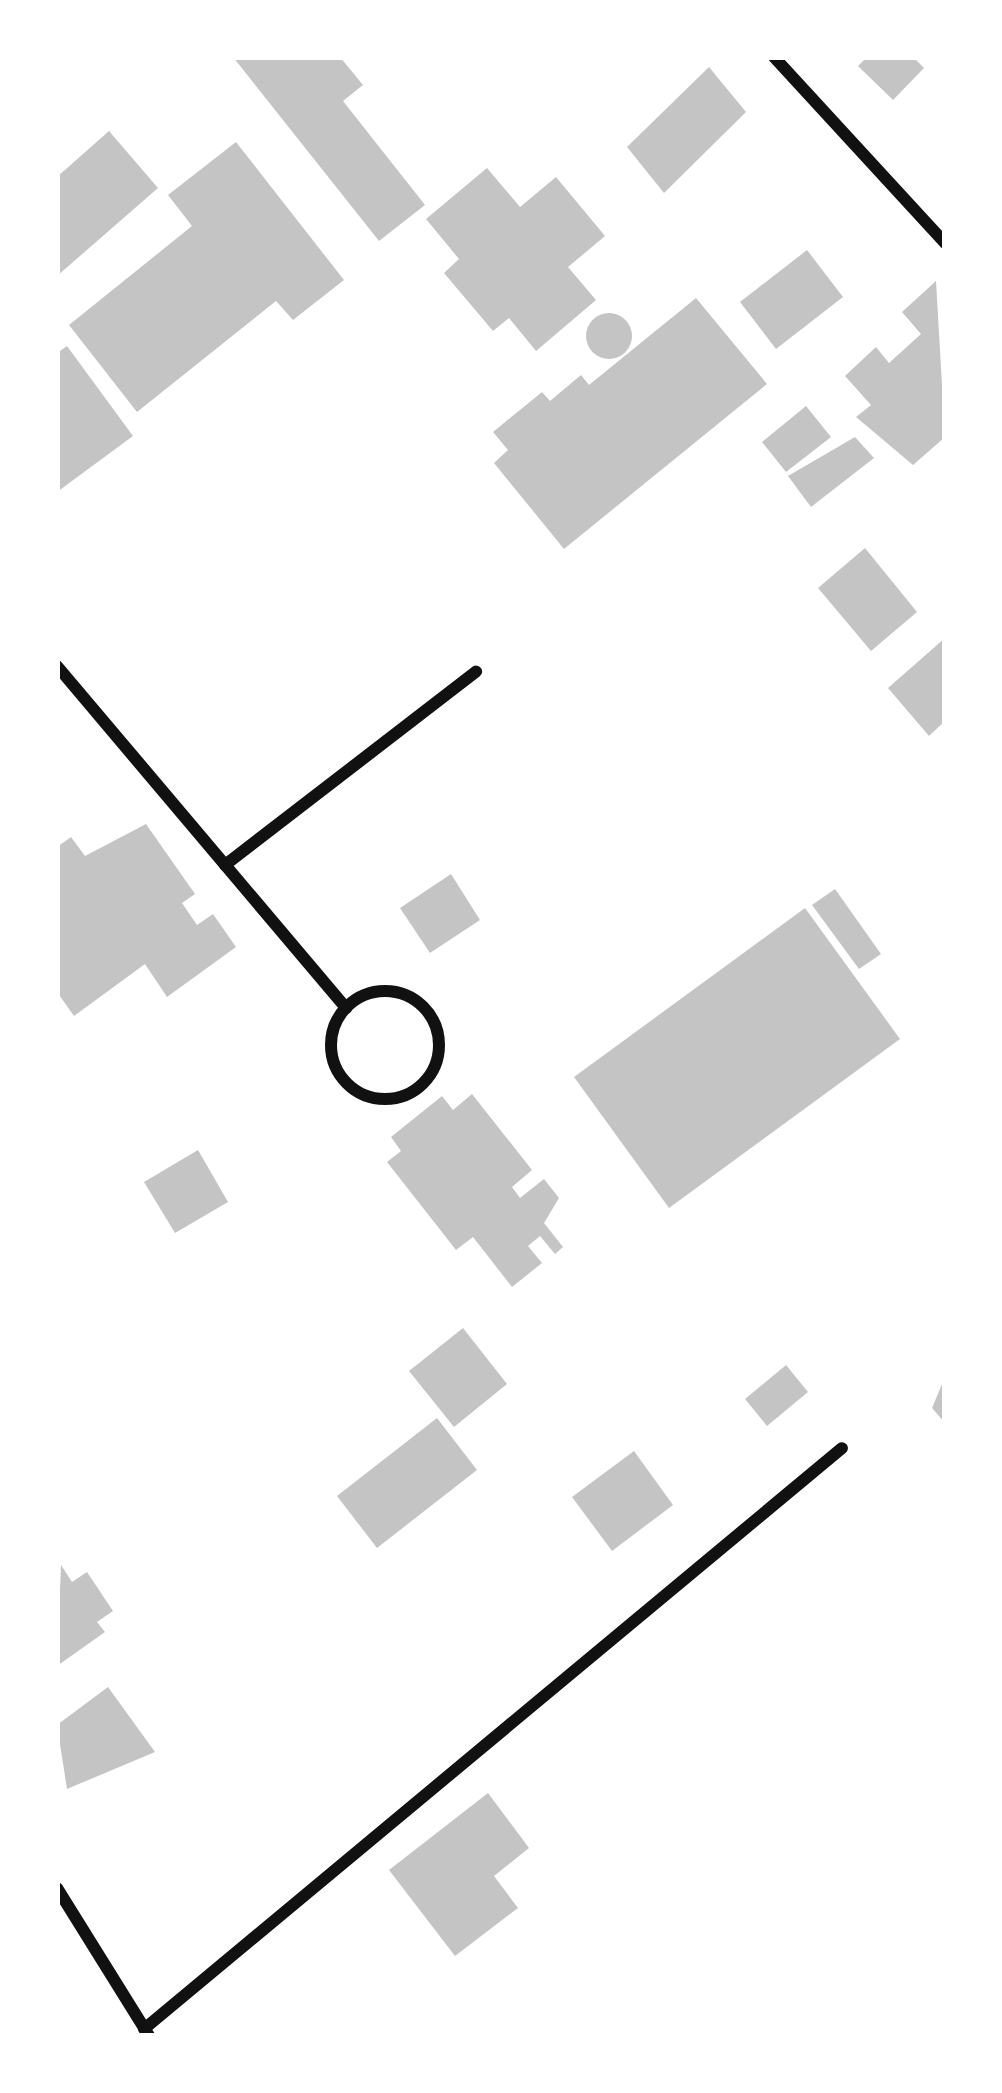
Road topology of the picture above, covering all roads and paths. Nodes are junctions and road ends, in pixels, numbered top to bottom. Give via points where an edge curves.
1 (774, 57) edge
2 (945, 243) edge
3 (57, 666) edge
4 (476, 672) dead end
5 (225, 865) junction
6 (346, 1008) junction
7 (842, 1448) dead end
8 (57, 1888) edge
9 (147, 2032) edge

1 - 2 street
3 - 5 street
4 - 5 street
5 - 6 street
6 - 6 street via 332,1040 340,1074 385,1100 418,1089 439,1042 426,1009 395,992
7 - 9 street
8 - 9 street

